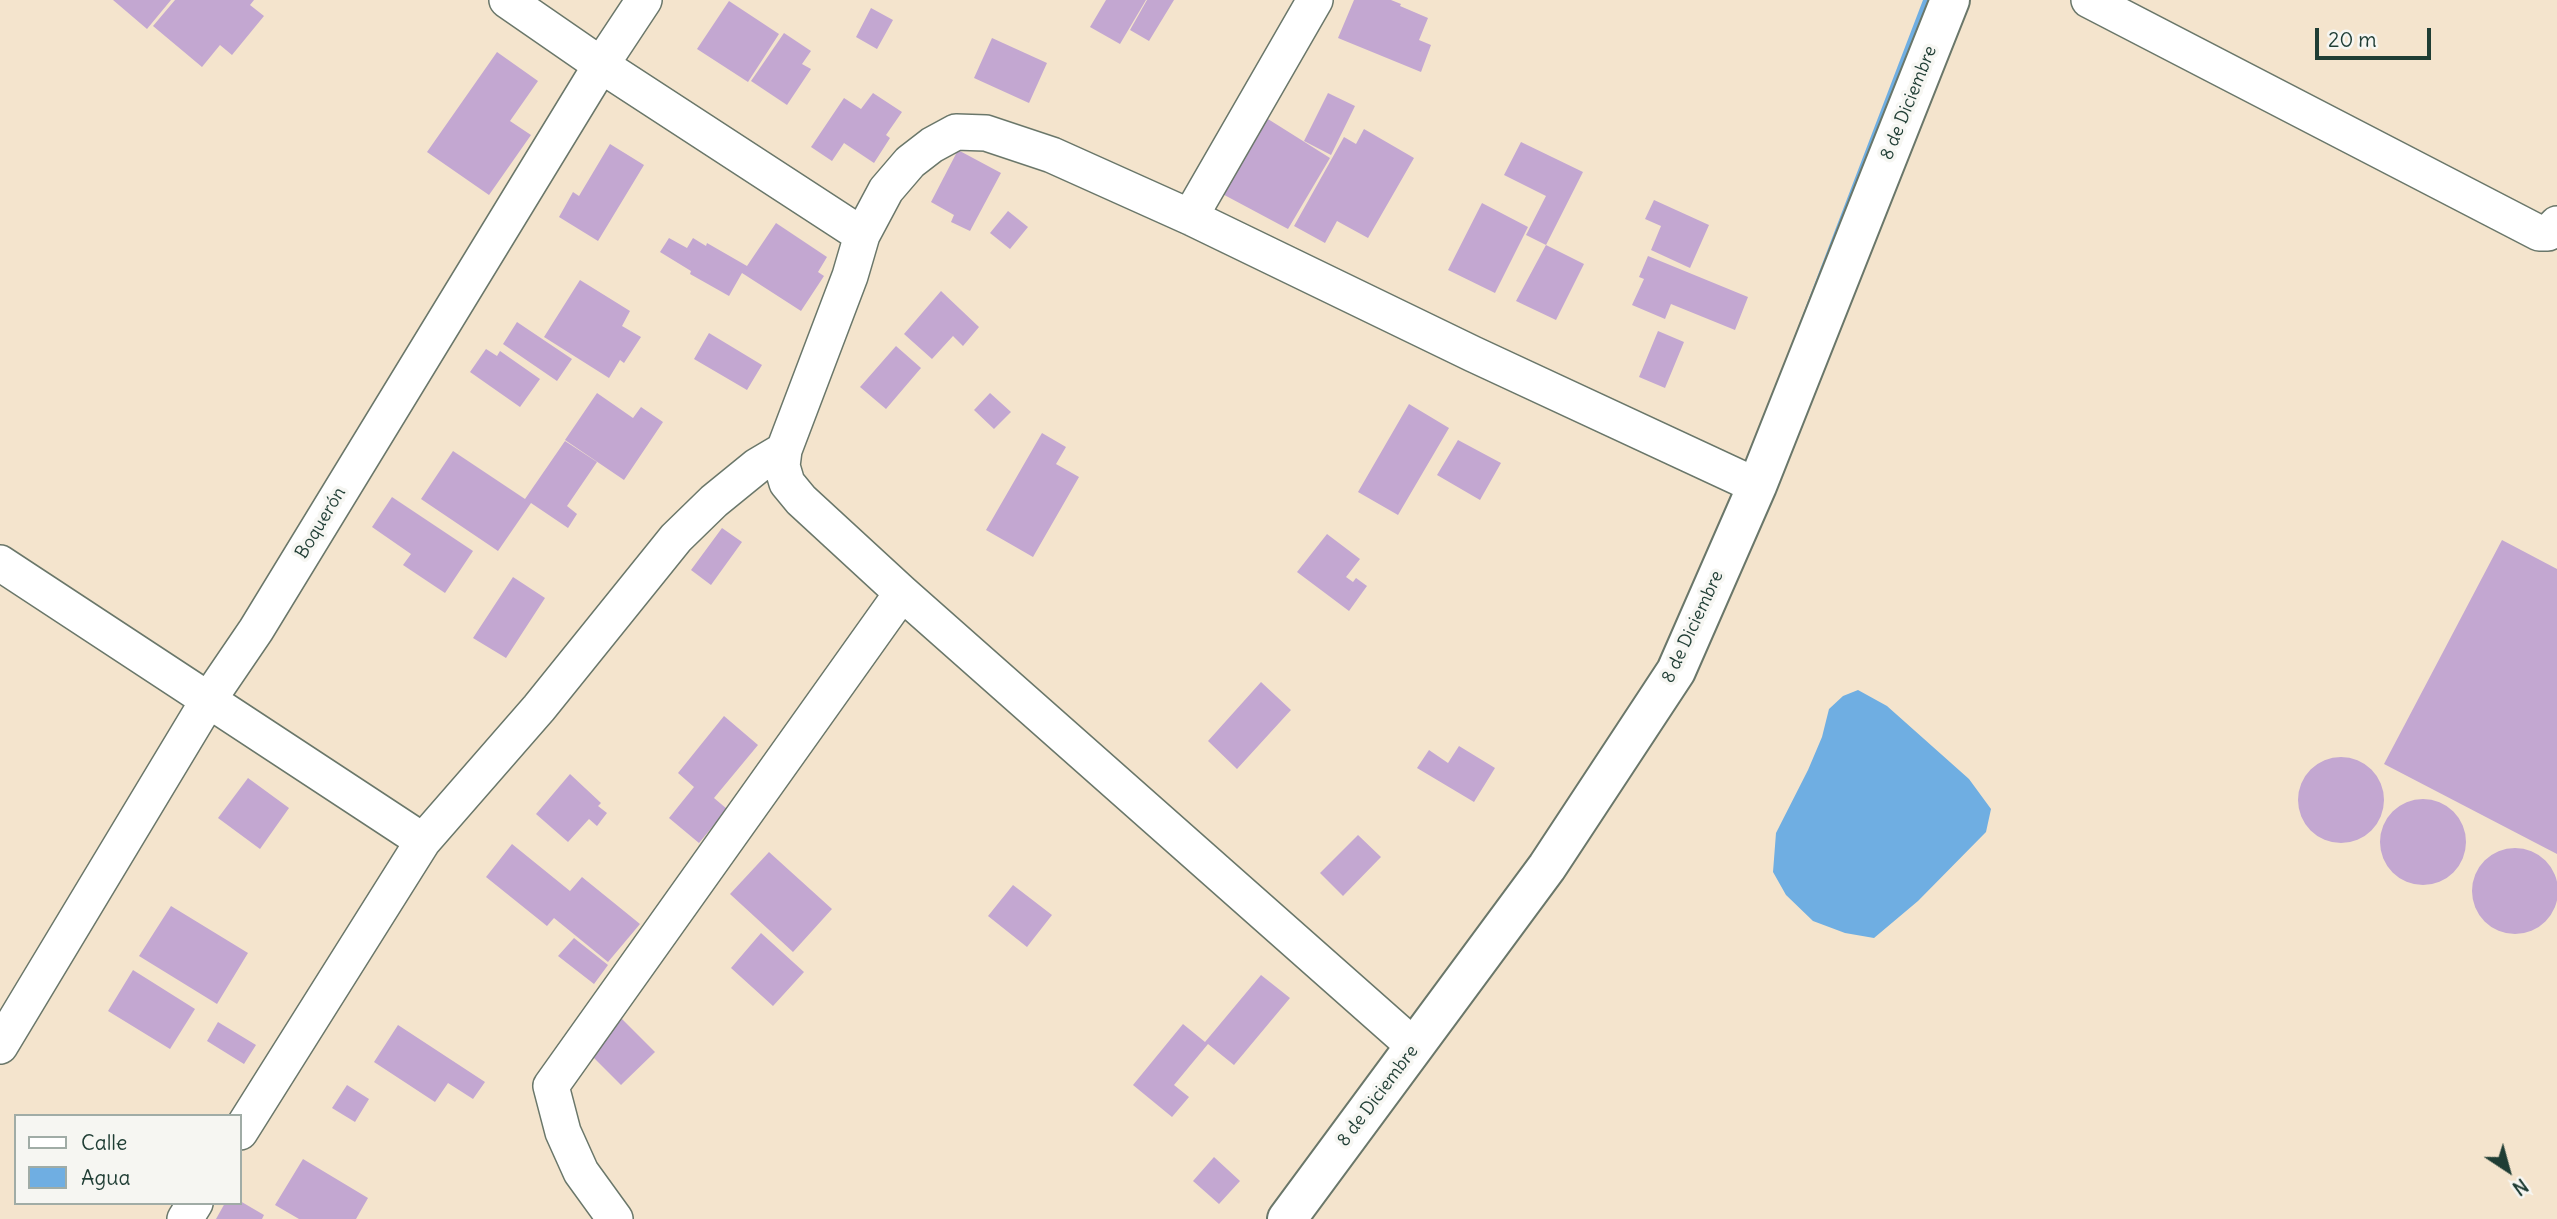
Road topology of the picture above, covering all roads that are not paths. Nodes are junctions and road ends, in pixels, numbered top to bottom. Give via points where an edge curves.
1 (507, 0) edge
2 (644, 0) edge
3 (1315, 0) edge
4 (1950, 0) edge
5 (2089, 0) edge
6 (600, 65) junction
7 (1190, 217) junction
8 (2557, 224) edge
9 (862, 235) junction
10 (783, 450) junction
11 (1756, 486) junction
12 (0, 563) edge
13 (902, 593) junction
14 (209, 699) junction
15 (423, 841) junction
16 (0, 1046) edge
17 (1415, 1046) junction
18 (242, 1129) edge
19 (615, 1219) edge
20 (1287, 1219) edge

1 - 6 street
2 - 6 street, Boquerón
3 - 7 street
4 - 11 street, 8 de Diciembre
5 - 8 street via 2539,233 2548,233
6 - 9 street
6 - 14 street, Boquerón via 256,630
7 - 9 street via 1052,155 986,133 956,132 910,162 886,190
7 - 11 street
9 - 10 street
10 - 13 street via 787,482 801,500
10 - 15 street via 714,501 676,538 540,708
11 - 17 street, 8 de Diciembre via 1676,671 1547,867
12 - 14 street
13 - 17 street
13 - 19 street via 551,1086 563,1132 581,1172
14 - 15 street
14 - 16 street, Boquerón
15 - 18 street
17 - 20 street, 8 de Diciembre

